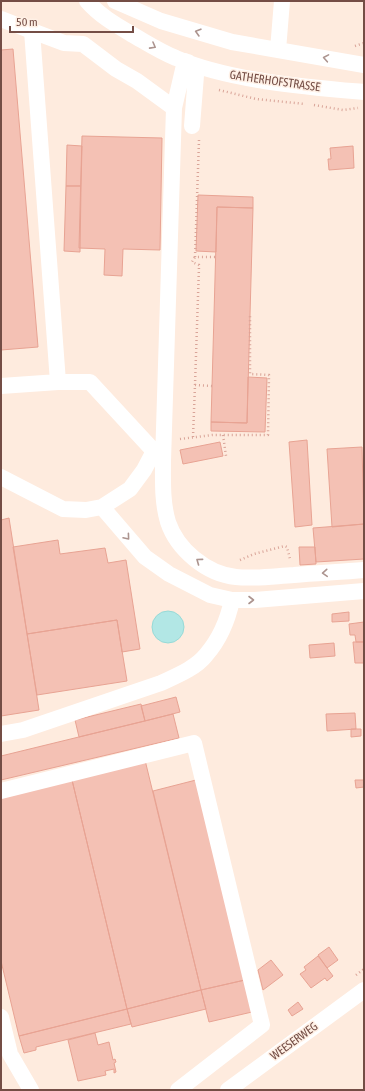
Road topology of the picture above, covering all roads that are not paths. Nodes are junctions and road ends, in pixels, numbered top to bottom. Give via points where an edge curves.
1 (87, 1) edge
2 (115, 1) edge
3 (282, 1) edge
4 (1, 19) edge
5 (32, 31) junction
6 (278, 50) junction
7 (186, 62) junction
8 (364, 65) edge
9 (222, 73) junction
10 (194, 87) junction
11 (362, 99) edge
12 (174, 108) junction
13 (195, 132) road end
14 (58, 382) junction
15 (1, 386) edge
16 (158, 456) junction
17 (1, 477) edge
18 (102, 507) junction
19 (364, 570) edge
20 (364, 591) edge
21 (232, 600) junction
22 (1, 734) edge
23 (1, 791) edge
24 (363, 991) edge
25 (1, 1018) edge
26 (31, 1090) edge
27 (178, 1090) edge
28 (228, 1090) edge

1 -> 7 street, GATHERHOFSTRASSE via 102,17 153,47
6 -> 2 street via 232,42 161,21
3 - 6 street
4 - 5 street
5 - 12 street via 64,43 83,44
5 - 14 street
8 -> 6 street
7 - 9 street, GATHERHOFSTRASSE
7 - 10 street via 196,75
7 - 12 street
9 - 10 street via 205,76
9 - 11 street, GATHERHOFSTRASSE
10 - 13 street
12 - 16 street
14 - 15 street
14 - 16 street via 90,382
16 - 18 street via 130,489
19 -> 16 street via 248,578 226,575 201,564 188,553 168,523
17 - 18 street via 63,509 86,510
18 -> 21 street via 145,557 169,574 210,595
21 -> 20 street
21 - 22 street via 228,618 206,656 183,673 161,683 23,730
23 - 27 street via 194,743 262,1025
24 - 28 street, WEESERWEG
25 - 26 street via 10,1054

